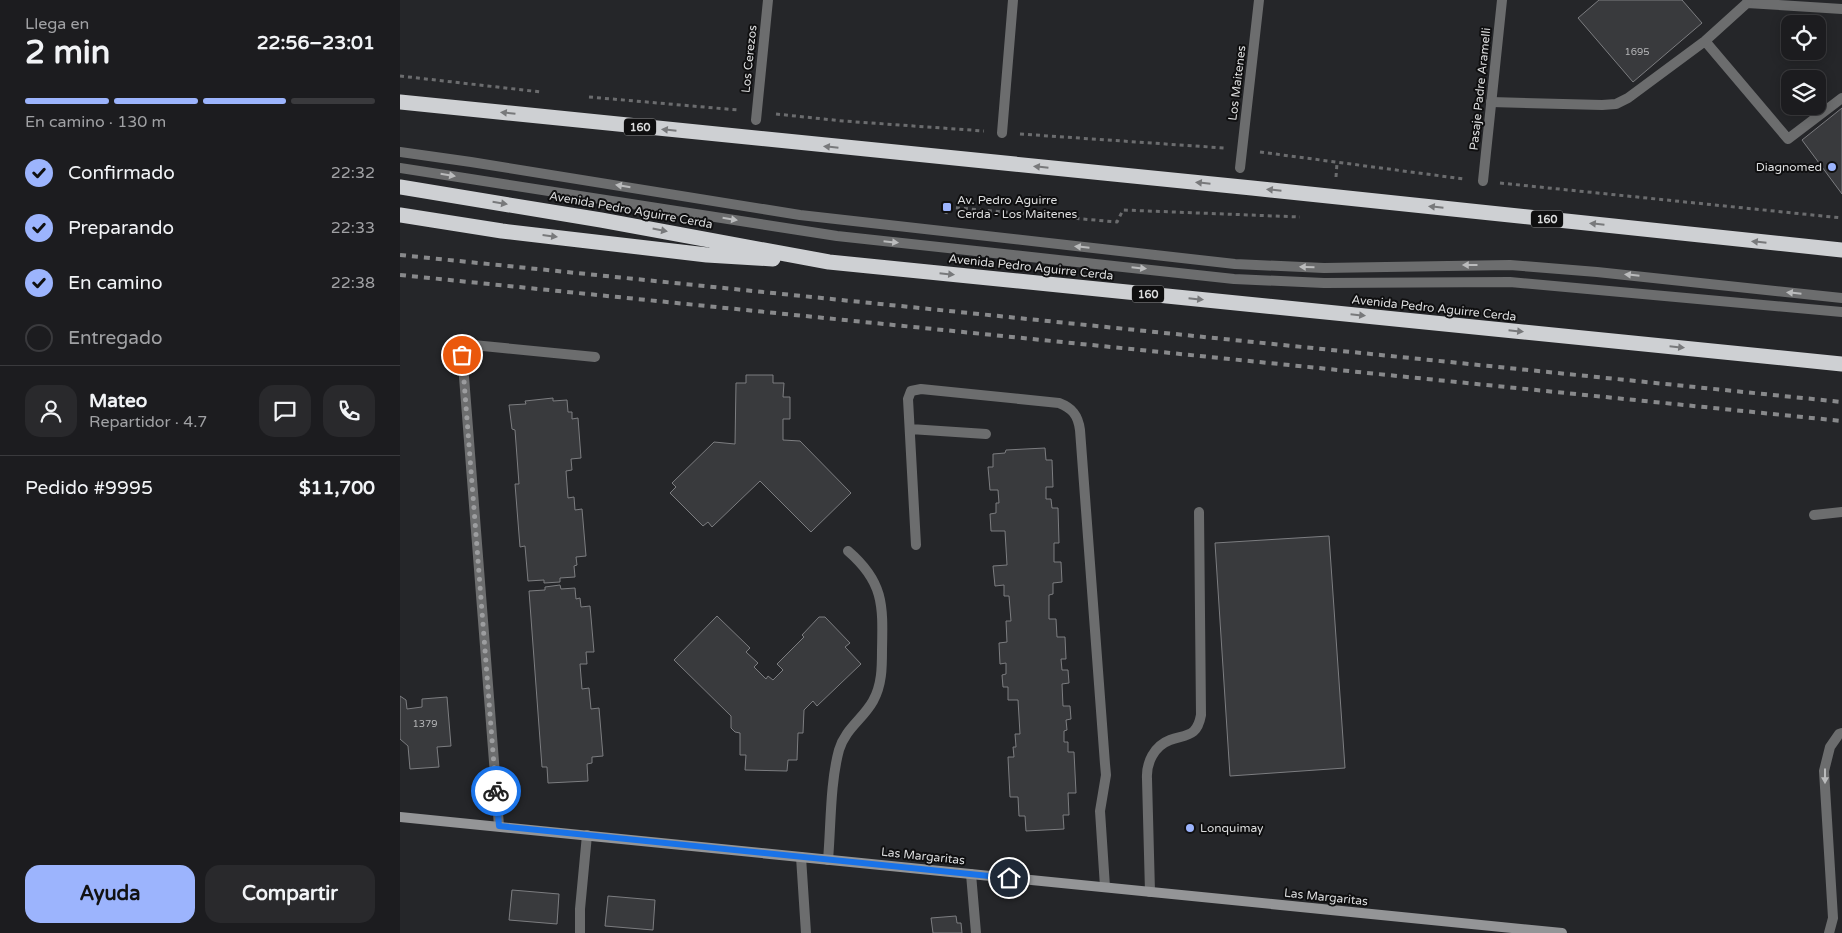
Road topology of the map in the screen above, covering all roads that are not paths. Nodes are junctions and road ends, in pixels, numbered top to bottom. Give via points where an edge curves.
1 (768, 0) edge
2 (1013, 0) edge
3 (1258, 0) edge
4 (1502, 0) edge
5 (1748, 2) edge
6 (1842, 9) edge
7 (1705, 41) junction
8 (1842, 98) edge
9 (400, 102) edge
10 (1491, 102) junction
11 (756, 116) road end
12 (1002, 133) road end
13 (400, 152) edge
14 (400, 168) edge
15 (1240, 168) dead end
16 (1483, 181) road end
17 (400, 187) edge
18 (400, 215) edge
19 (1842, 250) edge
20 (829, 262) junction
21 (1842, 298) edge
22 (1842, 312) edge
23 (595, 357) dead end
24 (1842, 364) edge
25 (910, 429) junction
26 (986, 434) dead end
27 (1199, 512) dead end
28 (1842, 512) edge
29 (1814, 515) dead end
30 (916, 545) dead end
31 (848, 551) dead end
32 (1842, 733) edge
33 (400, 816) edge
34 (499, 826) junction
35 (587, 835) junction
36 (801, 857) junction
37 (828, 860) junction
38 (971, 874) junction
39 (1105, 887) junction
40 (1150, 892) junction
41 (1475, 929) edge
42 (580, 933) edge
43 (806, 933) edge
44 (976, 933) edge
45 (1562, 933) edge
46 (1829, 933) edge

1 - 11 street, Los Cerezos
2 - 12 street
3 - 15 street, Los Maitenes
4 - 10 street, Pasaje Padre Aramelli
5 - 6 street
5 - 7 street
7 - 8 street via 1788,139
7 - 10 street via 1616,104
19 -> 9 highway, 160
10 - 16 street, Pasaje Padre Aramelli
21 -> 13 street via 1534,267 1324,268 1235,264 800,215
14 -> 22 street via 837,236 1234,278 1324,283 1510,282
17 -> 20 highway, Avenida Pedro Aguirre Cerda / 160
18 -> 20 highway via 502,231 707,255
20 -> 24 highway, Avenida Pedro Aguirre Cerda / 160
23 - 34 street via 473,345 464,347 462,351
25 - 26 street
25 - 30 street
25 - 39 street via 909,395 916,389 1059,403 1068,406 1079,420 1106,775 1100,811
27 - 40 street via 1199,724 1194,732 1167,741 1148,763
28 - 29 street
31 - 37 street via 871,576 881,602 882,673 880,686 868,710 848,732 840,748 834,772
32 -> 46 street via 1830,747 1824,771 1833,918
33 - 34 street, Las Margaritas
34 - 35 street, Las Margaritas
35 - 36 street, Las Margaritas
35 - 42 street
36 - 37 street, Las Margaritas
36 - 43 street
37 - 38 street, Las Margaritas
38 - 39 street, Las Margaritas
38 - 44 street
39 - 40 street, Las Margaritas
40 - 41 street, Las Margaritas
41 - 45 street, Las Margaritas

